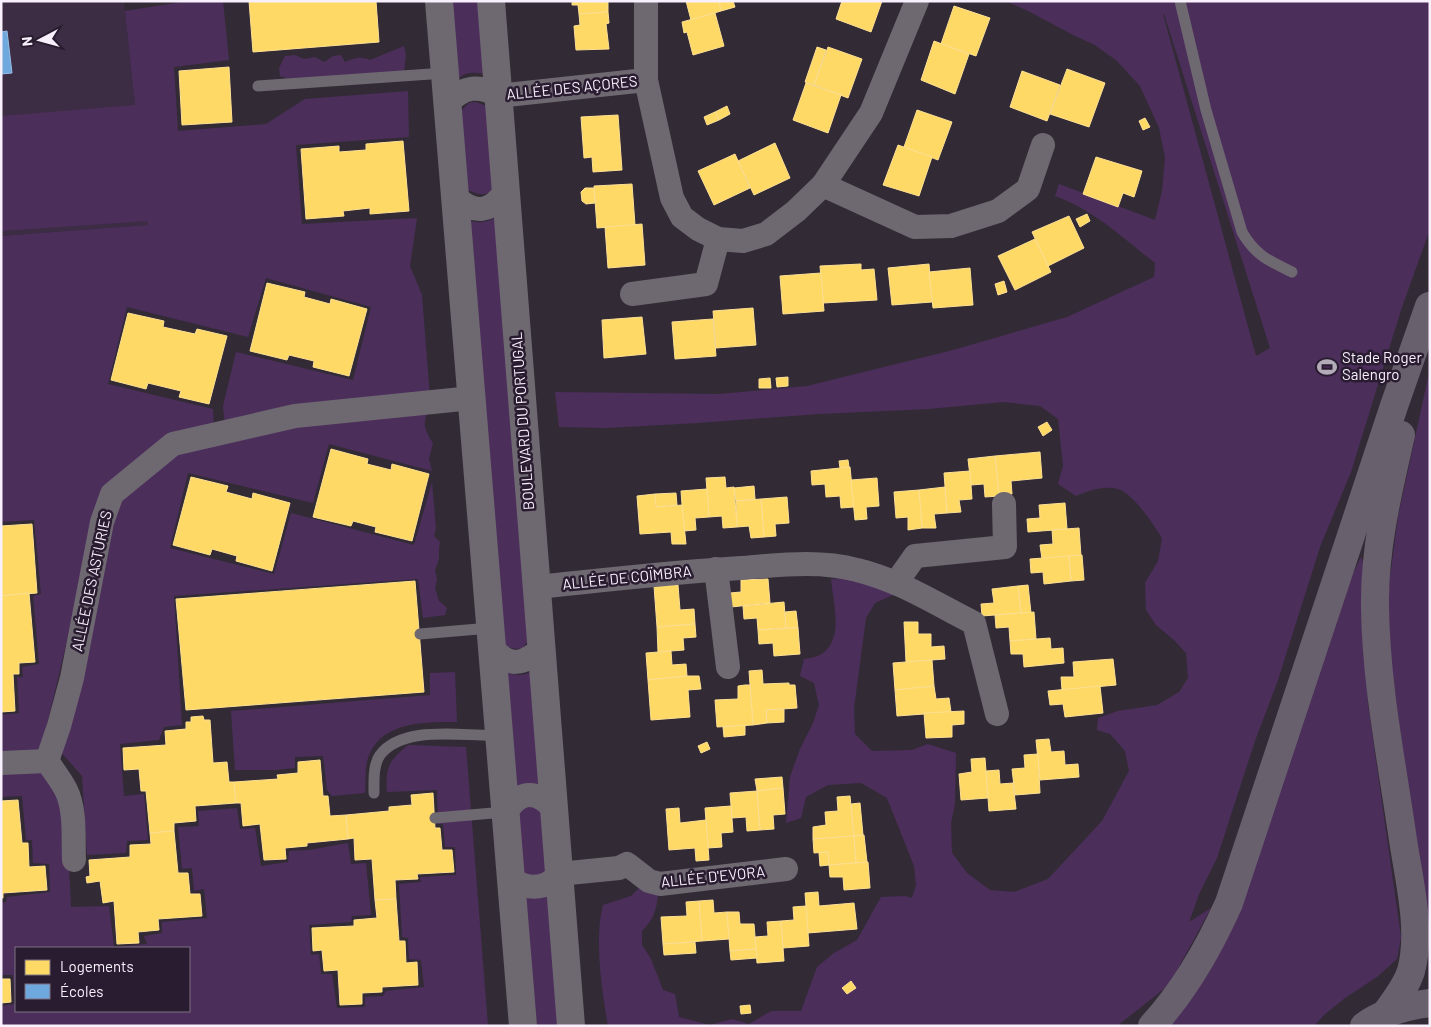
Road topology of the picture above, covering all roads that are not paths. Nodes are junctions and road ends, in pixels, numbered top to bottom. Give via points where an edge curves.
1 (440, 1) edge
2 (491, 1) edge
3 (646, 1) edge
4 (917, 1) edge
5 (1180, 1) edge
6 (445, 73) junction
7 (646, 80) junction
8 (258, 86) dead end
9 (498, 96) junction
10 (448, 103) junction
11 (1043, 145) dead end
12 (823, 185) junction
13 (505, 192) junction
14 (456, 198) junction
15 (718, 239) junction
16 (1292, 272) dead end
17 (632, 294) dead end
18 (1430, 305) edge
19 (472, 398) junction
20 (1004, 504) dead end
21 (716, 569) junction
22 (896, 583) junction
23 (537, 587) junction
24 (420, 634) dead end
25 (491, 637) junction
26 (541, 649) junction
27 (728, 667) dead end
28 (997, 714) dead end
29 (499, 735) junction
30 (47, 761) junction
31 (1, 762) edge
32 (374, 792) dead end
33 (554, 808) junction
34 (506, 812) junction
35 (435, 818) dead end
36 (74, 860) dead end
37 (786, 869) dead end
38 (559, 874) junction
39 (511, 879) junction
40 (1430, 1003) edge
41 (1375, 1020) edge
42 (523, 1026) edge
43 (571, 1026) edge
44 (1152, 1026) edge

1 - 6 street
2 - 9 street, BOULEVARD DU PORTUGAL
3 - 7 street, ALLÉE DES AÇORES
4 - 12 street, ALLÉE DES AÇORES via 871,113
5 - 16 lane via 1206,110 1242,232 1263,258
6 - 8 lane
6 - 10 street
7 - 9 street, ALLÉE DES AÇORES
7 - 15 street, ALLÉE DES AÇORES via 672,198 682,217
9 - 10 street via 488,90 472,88 454,96
9 - 13 street, BOULEVARD DU PORTUGAL
10 - 14 street
11 - 12 street via 1028,189 998,211 951,226 915,227
12 - 15 street, ALLÉE DES AÇORES via 766,234 743,241
13 - 14 street via 497,203 481,209 465,206
13 - 23 street, BOULEVARD DU PORTUGAL
14 - 19 street
15 - 17 street via 706,284
18 - 41 highway via 1381,528 1375,606 1381,694 1414,918 1415,946 1411,971 1404,987
18 - 44 highway via 1229,903 1203,958 1169,1008
19 - 25 street
19 - 30 street, ALLÉE DES ASTURIES via 295,416 173,444 112,494 102,522 72,678
20 - 22 street via 1004,547 915,556
21 - 22 street, ALLÉE DE COÏMBRA via 802,564 836,566
21 - 23 street, ALLÉE DE COÏMBRA
21 - 27 street
22 - 28 street, ALLÉE DE COÏMBRA via 974,623
23 - 26 street, BOULEVARD DU PORTUGAL
24 - 25 lane
25 - 26 street via 498,655 506,660 525,661
25 - 29 street
26 - 33 street, BOULEVARD DU PORTUGAL
29 - 32 lane via 424,735 402,739 379,756
29 - 34 street
30 - 31 street
30 - 36 street via 67,792 72,815
33 - 34 street via 545,799 528,795 520,797
33 - 38 street, BOULEVARD DU PORTUGAL
34 - 35 lane
34 - 39 street
37 - 38 street, ALLÉE D'EVORA via 660,884 649,881 627,864 619,868
38 - 39 street via 553,881 537,887 527,887
38 - 43 street, BOULEVARD DU PORTUGAL
39 - 42 street
40 - 41 highway via 1407,1007

